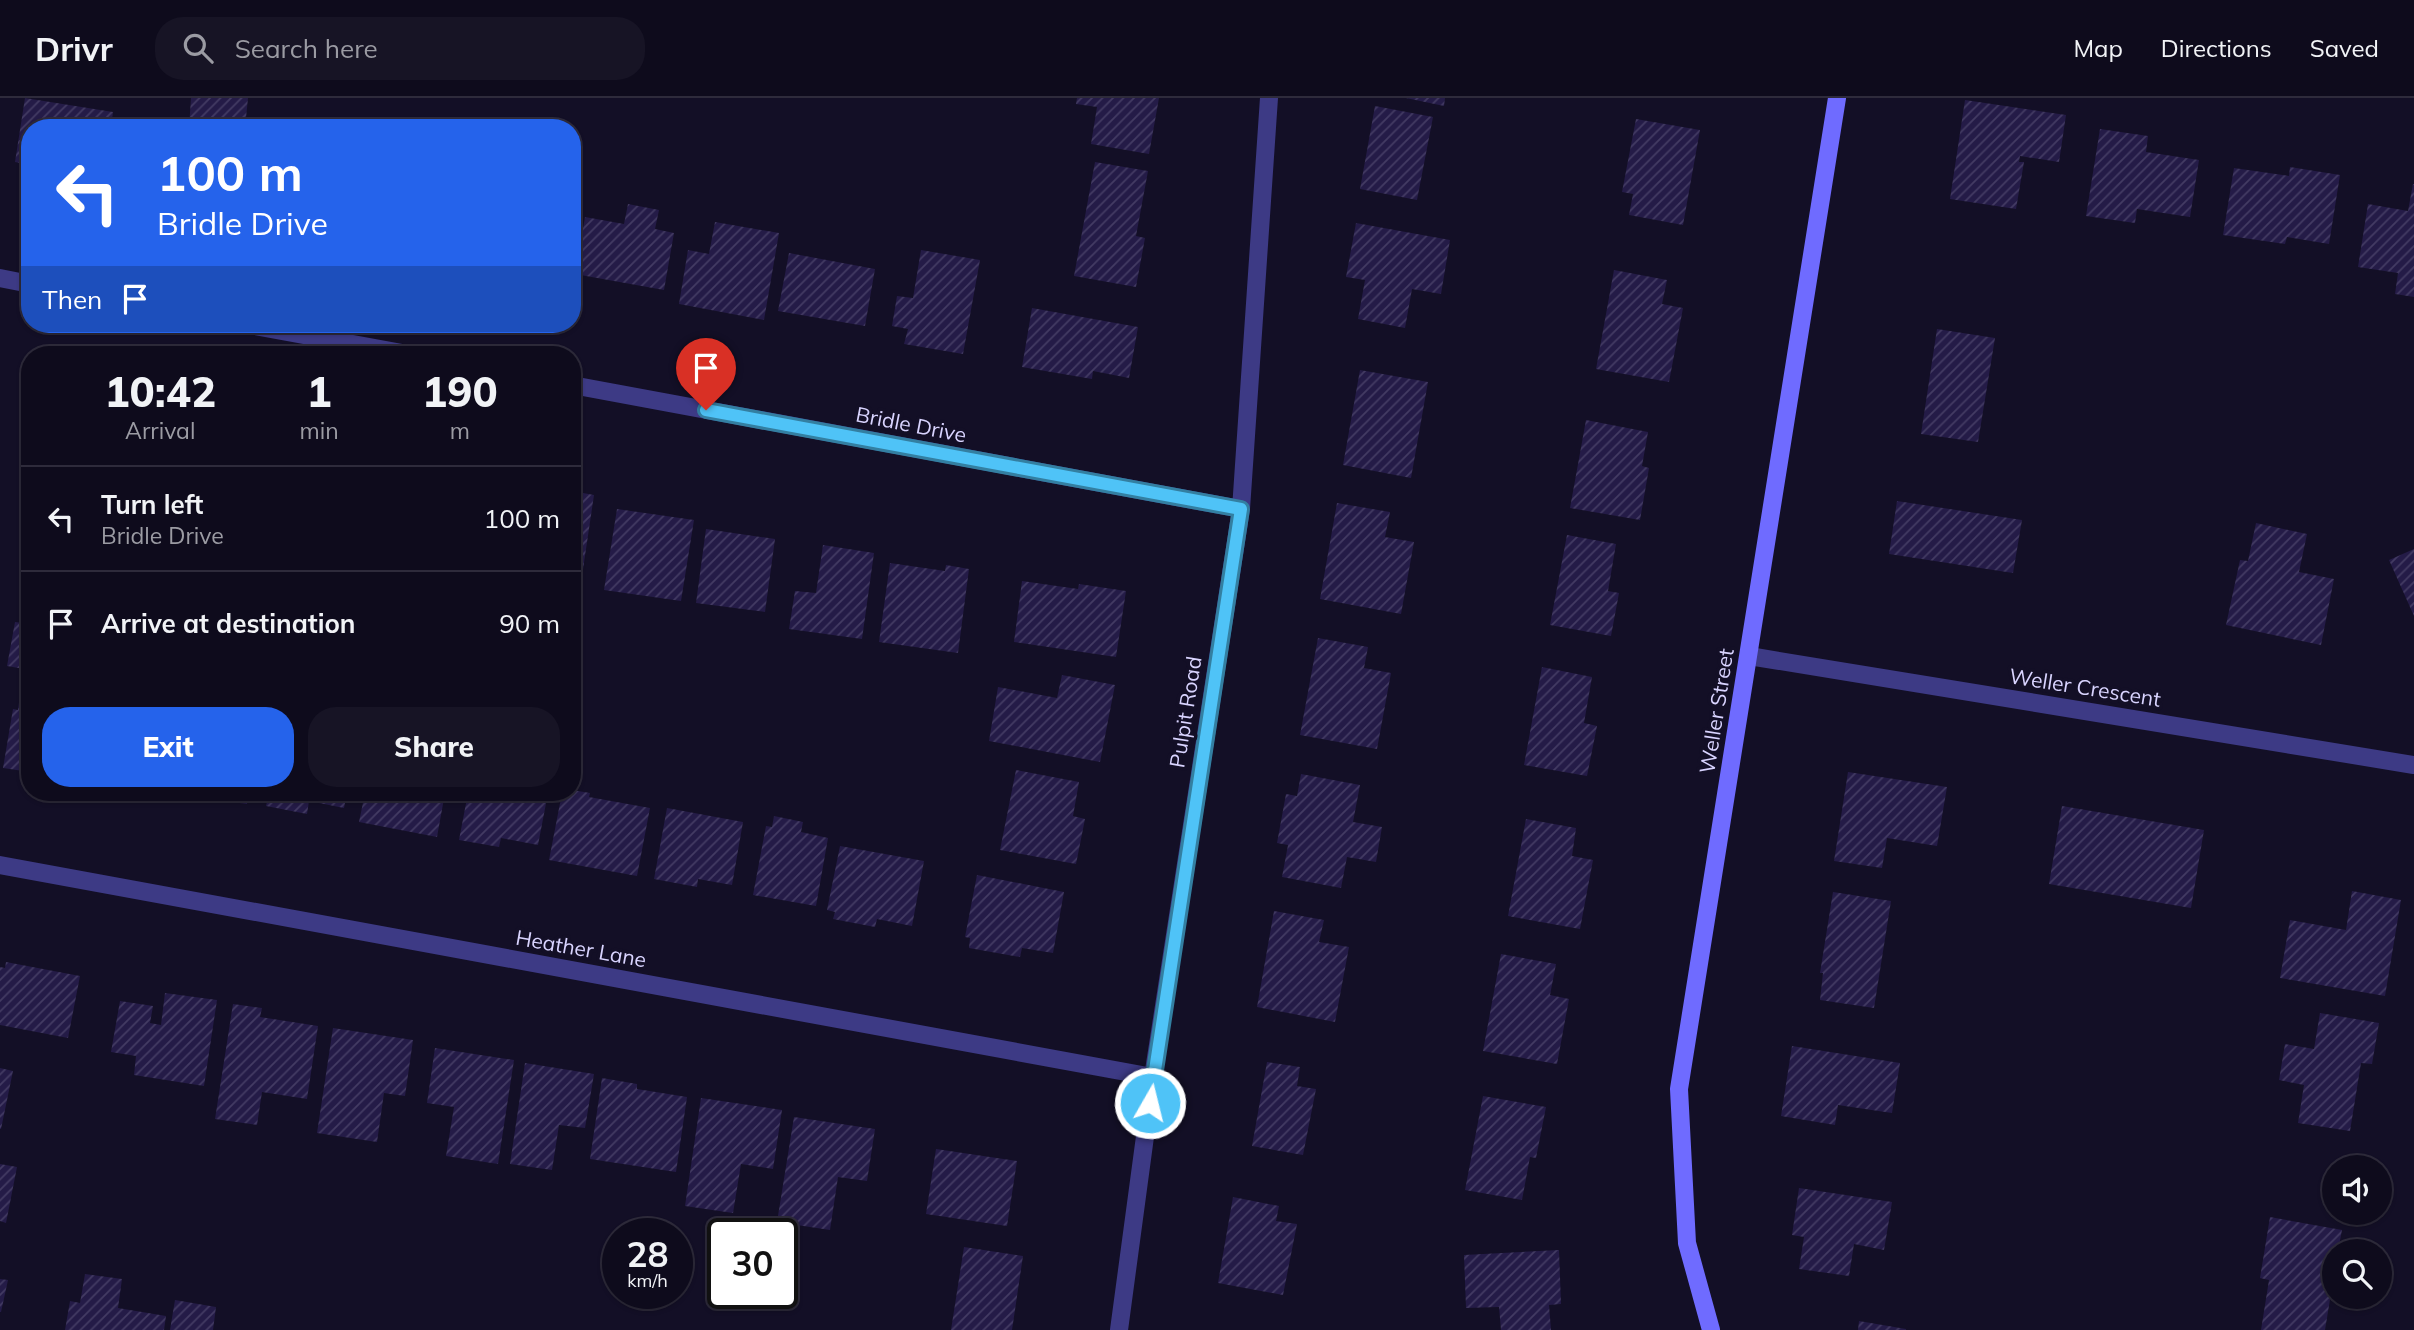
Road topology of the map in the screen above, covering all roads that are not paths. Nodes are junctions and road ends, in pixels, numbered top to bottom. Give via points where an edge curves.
1 (1269, 98) edge
2 (1837, 98) edge
3 (0, 278) edge
4 (21, 282) edge
5 (293, 333) edge
6 (364, 346) edge
7 (581, 387) edge
8 (1241, 509) junction
9 (1749, 656) junction
10 (2414, 765) edge
11 (0, 865) edge
12 (1153, 1077) junction
13 (1119, 1330) edge
14 (1711, 1330) edge

1 - 8 street, Pulpit Road
2 - 9 street, Weller Street
3 - 4 street
5 - 6 street
7 - 8 street, Bridle Drive
8 - 12 street, Pulpit Road
9 - 10 street, Weller Crescent
9 - 14 street, Weller Street via 1679,1090 1687,1243
11 - 12 street, Heather Lane
12 - 13 street, Pulpit Road

